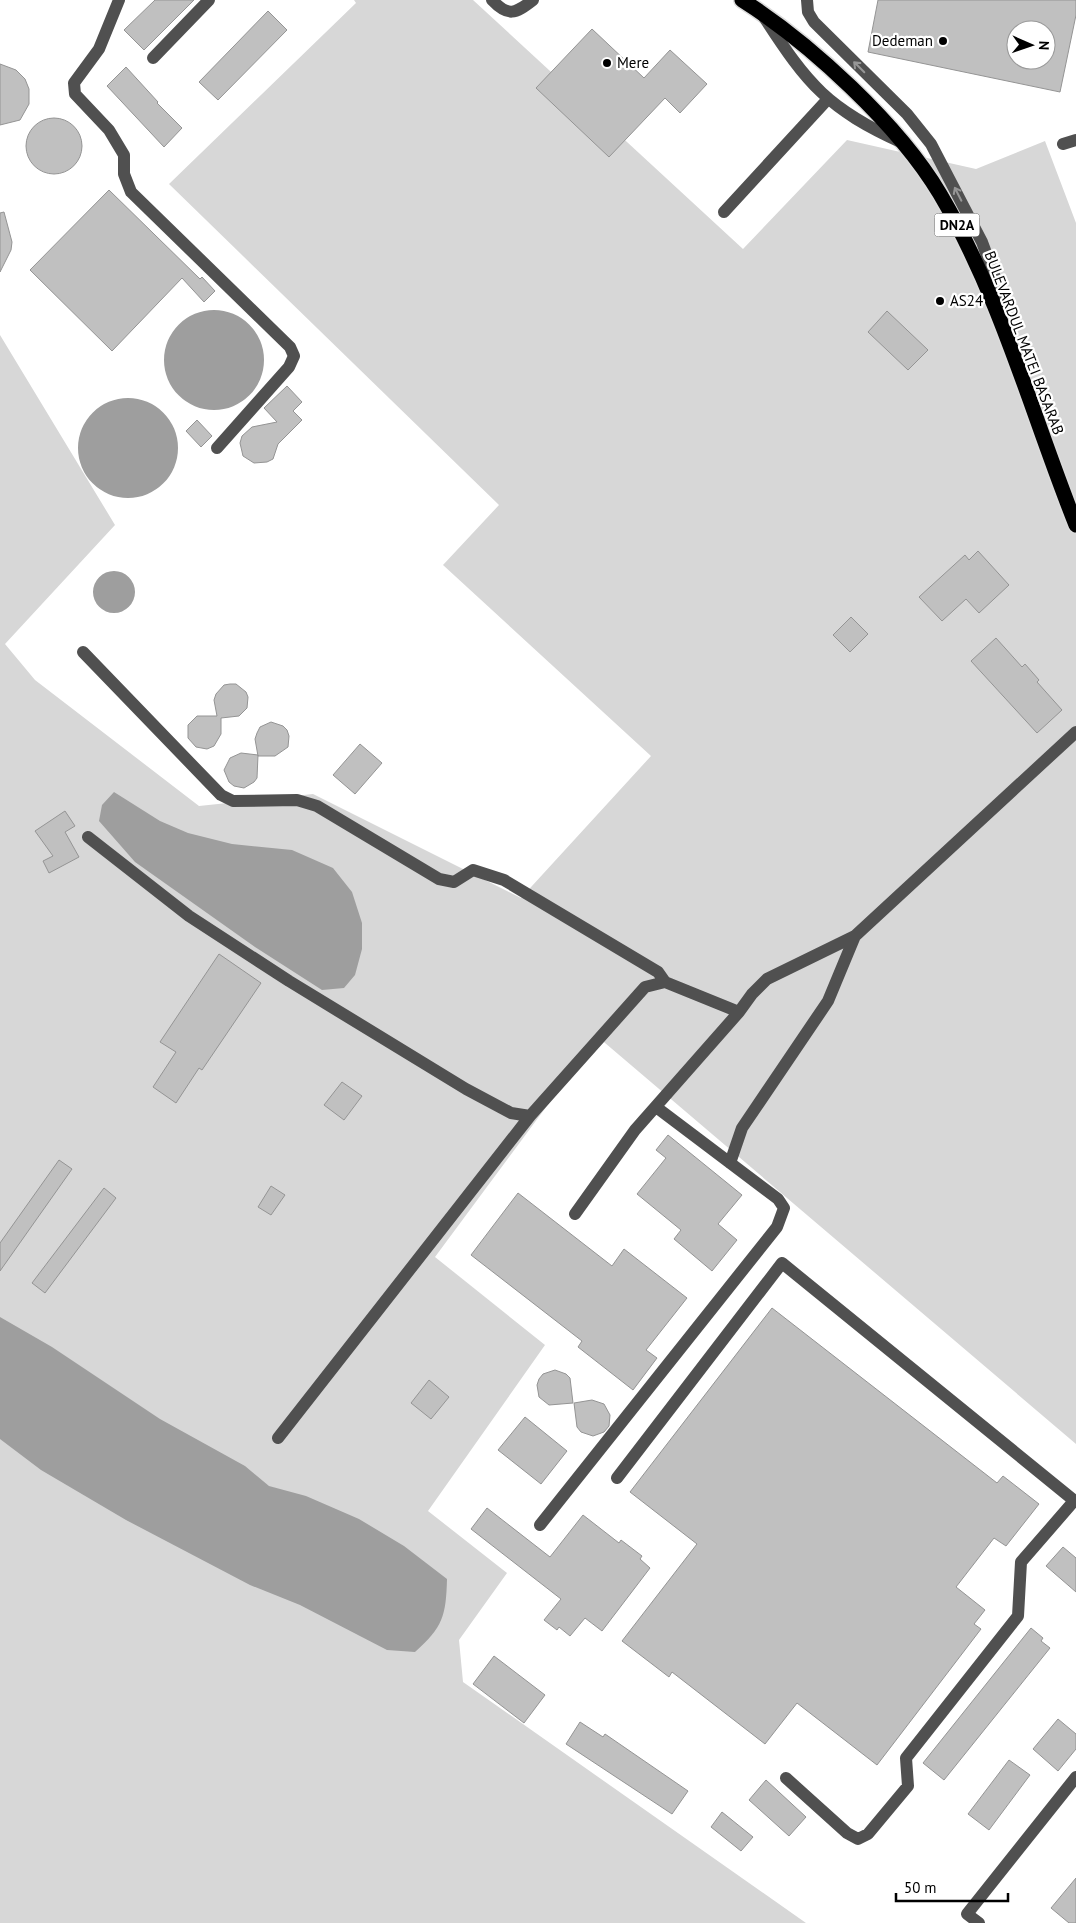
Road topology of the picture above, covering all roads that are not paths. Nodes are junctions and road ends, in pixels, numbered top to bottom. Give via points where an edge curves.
1 (119, 0) edge
2 (209, 0) edge
3 (492, 0) edge
4 (533, 0) edge
5 (742, 0) edge
6 (807, 0) edge
7 (761, 13) junction
8 (153, 58) dead end
9 (827, 100) junction
10 (1076, 140) edge
11 (904, 144) junction
12 (1063, 144) dead end
13 (724, 212) dead end
14 (1000, 322) junction
15 (217, 448) dead end
16 (1074, 521) edge
17 (83, 652) dead end
18 (1076, 732) edge
19 (88, 837) dead end
20 (855, 936) junction
21 (665, 982) junction
22 (738, 1012) junction
23 (656, 1107) junction
24 (530, 1116) junction
25 (730, 1163) junction
26 (575, 1214) dead end
27 (278, 1438) dead end
28 (617, 1478) dead end
29 (1075, 1501) edge
30 (540, 1525) dead end
31 (1076, 1776) edge
32 (786, 1778) dead end
33 (979, 1923) edge

1 - 15 street via 99,49 74,83 74,94 109,130 124,155 124,174 131,192 290,347 294,356 289,367
2 - 8 street
3 - 4 street via 502,10 513,13
5 - 7 highway, BULEVARDUL MATEI BASARAB / DN2A
14 -> 6 street via 996,280 986,252 931,144 907,114 814,22 808,12
7 - 9 street via 794,64
7 - 11 highway, BULEVARDUL MATEI BASARAB / DN2A via 844,81
9 - 11 street via 860,123
9 - 13 street
10 - 12 street
11 - 14 highway, BULEVARDUL MATEI BASARAB / DN2A via 953,217
14 - 16 highway, BULEVARDUL MATEI BASARAB / DN2A
17 - 21 street via 221,795 233,801 297,800 317,806 439,879 454,882 473,870 504,880 658,972
18 - 20 street
19 - 24 street via 189,916 288,981 466,1089 511,1113
20 - 22 street via 767,979
20 - 25 street via 828,1002 742,1128
21 - 22 street
21 - 24 street via 645,987
22 - 23 street
23 - 25 street
23 - 26 street via 635,1130
24 - 27 street
25 - 30 street via 778,1199 784,1208 777,1227
28 - 29 street via 782,1263
29 - 32 street via 1021,1562 1018,1616 906,1758 908,1786 868,1834 858,1839 847,1833
31 - 33 street via 967,1914

